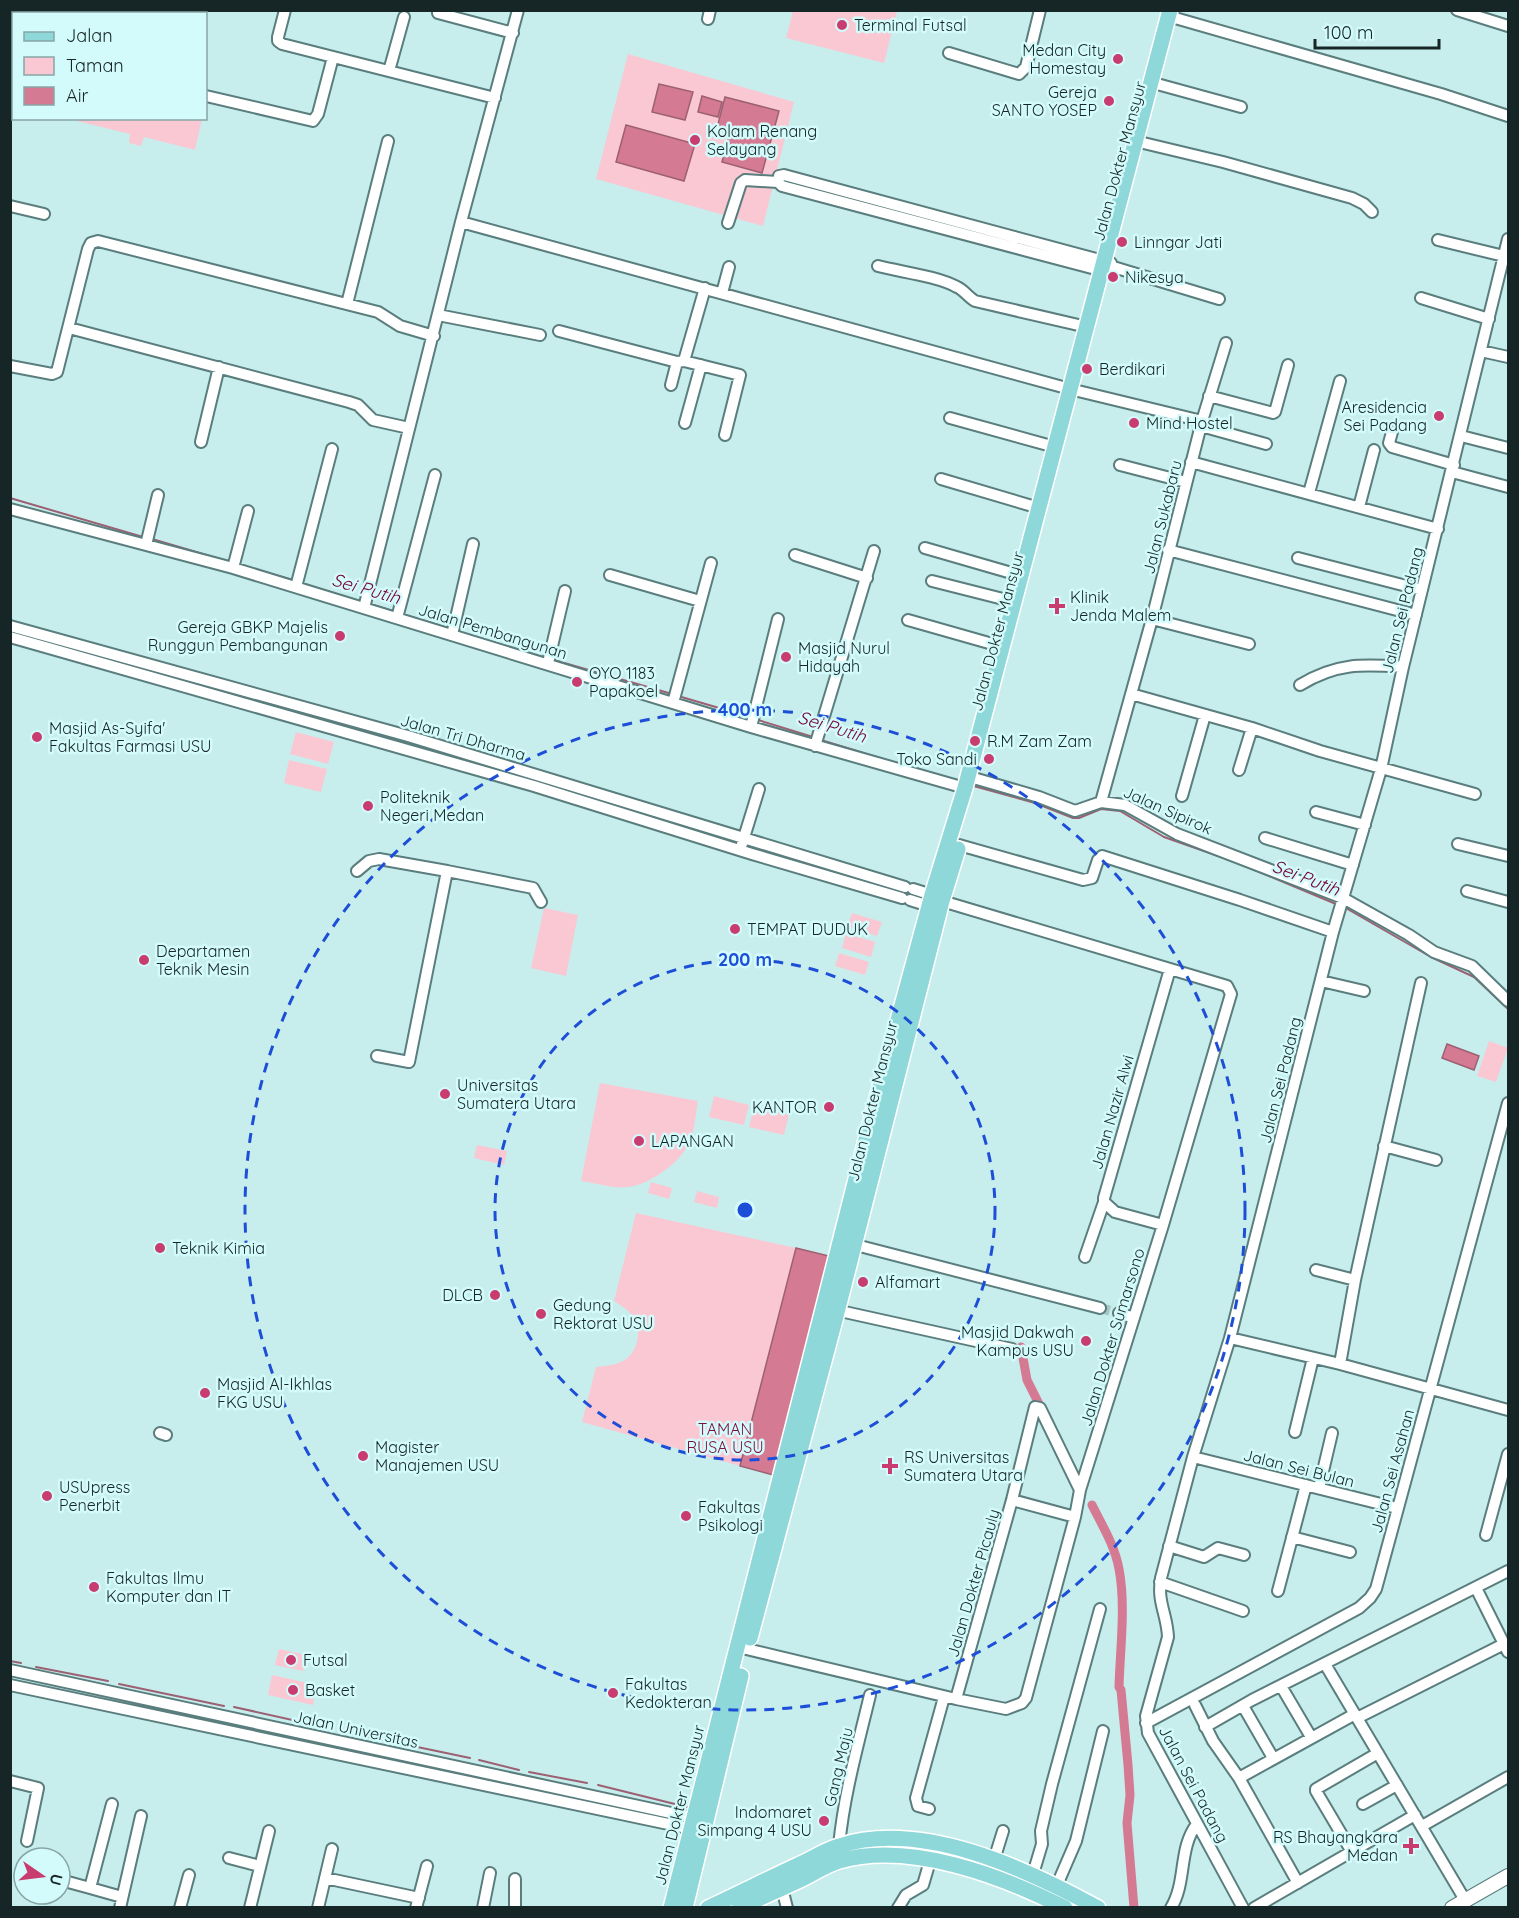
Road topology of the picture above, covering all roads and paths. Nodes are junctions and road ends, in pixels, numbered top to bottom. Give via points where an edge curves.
1 (285, 10) edge
2 (518, 10) edge
3 (1040, 10) edge
4 (1457, 10) edge
5 (438, 13) dead end
6 (1174, 13) edge
7 (404, 17) dead end
8 (1509, 26) edge
9 (513, 33) junction
10 (949, 54) dead end
11 (333, 57) junction
12 (389, 71) junction
13 (1157, 84) junction
14 (207, 96) edge
15 (495, 98) junction
16 (1241, 106) dead end
17 (1509, 116) edge
18 (388, 141) dead end
19 (1139, 142) junction
20 (10, 206) edge
21 (1372, 212) dead end
22 (44, 214) dead end
23 (461, 222) junction
24 (728, 223) dead end
25 (1438, 240) dead end
26 (1509, 240) edge
27 (1504, 256) junction
28 (878, 266) dead end
29 (729, 267) dead end
30 (1107, 267) junction
31 (705, 288) junction
32 (722, 293) junction
33 (1421, 298) dead end
34 (1219, 299) dead end
35 (347, 304) junction
36 (438, 315) junction
37 (1489, 319) junction
38 (1087, 327) junction
39 (69, 328) junction
40 (559, 331) dead end
41 (540, 335) dead end
42 (434, 336) junction
43 (1226, 344) dead end
44 (1481, 351) junction
45 (1509, 357) edge
46 (681, 362) junction
47 (701, 365) junction
48 (1288, 365) dead end
49 (10, 366) edge
50 (219, 367) junction
51 (1340, 381) dead end
52 (670, 385) dead end
53 (1074, 390) junction
54 (1209, 396) junction
55 (950, 418) dead end
56 (685, 423) dead end
57 (1201, 423) junction
58 (409, 428) junction
59 (1392, 432) dead end
60 (724, 435) dead end
61 (1461, 436) junction
62 (201, 442) dead end
63 (1266, 444) dead end
64 (1055, 447) junction
65 (1509, 448) edge
66 (332, 449) dead end
67 (1374, 450) dead end
68 (1191, 462) junction
69 (1120, 465) dead end
70 (1453, 468) junction
71 (435, 475) dead end
72 (941, 479) dead end
73 (1186, 482) junction
74 (1509, 487) edge
75 (1309, 493) junction
76 (158, 495) dead end
77 (1359, 507) junction
78 (1039, 508) junction
79 (10, 509) edge
80 (248, 511) dead end
81 (1438, 529) junction
82 (147, 539) junction
83 (473, 544) dead end
84 (926, 548) dead end
85 (1168, 550) junction
86 (874, 551) dead end
87 (795, 555) dead end
88 (1298, 558) dead end
89 (711, 563) dead end
90 (234, 565) junction
91 (610, 575) dead end
92 (1022, 576) junction
93 (867, 578) junction
94 (932, 581) dead end
95 (297, 584) junction
96 (1422, 590) junction
97 (565, 591) dead end
98 (700, 601) junction
99 (1015, 602) junction
100 (365, 604) junction
101 (397, 615) junction
102 (1416, 615) junction
103 (778, 619) dead end
104 (1152, 619) junction
105 (908, 620) dead end
106 (10, 626) edge
107 (453, 632) junction
108 (10, 637) edge
109 (49, 642) junction
110 (1249, 644) dead end
111 (1002, 647) junction
112 (548, 660) junction
113 (1403, 667) junction
114 (1300, 685) dead end
115 (1131, 694) junction
116 (675, 698) junction
117 (1205, 715) junction
118 (752, 721) junction
119 (1252, 728) junction
120 (817, 740) junction
121 (1381, 769) junction
122 (1239, 770) dead end
123 (971, 785) junction
124 (759, 789) dead end
125 (1475, 794) dead end
126 (1182, 796) dead end
127 (1101, 802) junction
128 (1316, 812) dead end
129 (1365, 825) junction
130 (744, 838) junction
131 (1265, 838) dead end
132 (1458, 844) dead end
133 (959, 845) junction
134 (740, 850) junction
135 (795, 854) junction
136 (1509, 855) edge
137 (1353, 865) junction
138 (791, 866) junction
139 (357, 871) dead end
140 (447, 872) junction
141 (1467, 891) dead end
142 (907, 893) junction
143 (935, 900) junction
144 (541, 902) dead end
145 (1509, 902) edge
146 (1342, 903) junction
147 (1333, 932) junction
148 (1170, 969) junction
149 (1321, 981) junction
150 (1421, 983) dead end
151 (1365, 991) dead end
152 (1509, 1001) edge
153 (377, 1056) dead end
154 (1509, 1103) edge
155 (1384, 1146) junction
156 (1436, 1160) dead end
157 (1104, 1202) junction
158 (1163, 1224) junction
159 (848, 1243) junction
160 (1085, 1257) dead end
161 (1316, 1270) dead end
162 (1355, 1280) junction
163 (1100, 1308) tunnel mouth
164 (831, 1309) junction
165 (1119, 1313) tunnel mouth
166 (1134, 1318) junction
167 (1230, 1338) junction
168 (1012, 1349) dead end
169 (1313, 1358) junction
170 (1340, 1364) junction
171 (1429, 1388) junction
172 (1509, 1410) edge
173 (1295, 1432) dead end
174 (1332, 1433) dead end
175 (1509, 1454) edge
176 (1193, 1457) junction
177 (1306, 1485) junction
178 (1319, 1488) junction
179 (1080, 1490) junction
180 (1012, 1500) junction
181 (1397, 1508) junction
182 (1075, 1517) junction
183 (1486, 1535) dead end
184 (1293, 1537) junction
185 (1169, 1546) junction
186 (1350, 1552) dead end
187 (1244, 1555) dead end
188 (1509, 1571) edge
189 (1160, 1582) junction
190 (1476, 1588) junction
191 (1278, 1591) dead end
192 (1100, 1609) dead end
193 (1243, 1611) dead end
194 (743, 1648) junction
195 (1507, 1648) edge
196 (1325, 1664) junction
197 (10, 1670) edge
198 (49, 1680) junction
199 (10, 1685) edge
200 (1281, 1686) junction
201 (110, 1692) junction
202 (48, 1693) junction
203 (870, 1695) dead end
204 (944, 1697) junction
205 (956, 1699) junction
206 (161, 1703) junction
207 (1195, 1705) dead end
208 (107, 1706) junction
209 (1243, 1706) junction
210 (157, 1716) junction
211 (1356, 1716) junction
212 (226, 1717) junction
213 (1146, 1723) junction
214 (1205, 1727) junction
215 (222, 1730) junction
216 (1103, 1731) dead end
217 (1311, 1737) junction
218 (1378, 1753) junction
219 (410, 1756) junction
220 (1273, 1758) junction
221 (407, 1768) junction
222 (1509, 1777) edge
223 (1239, 1778) junction
224 (522, 1779) junction
225 (10, 1781) edge
226 (1397, 1785) junction
227 (519, 1792) junction
228 (112, 1804) dead end
229 (1363, 1804) dead end
230 (929, 1809) dead end
231 (1415, 1815) junction
232 (141, 1816) dead end
233 (693, 1823) junction
234 (1197, 1824) junction
235 (1422, 1826) junction
236 (1003, 1831) dead end
237 (269, 1832) dead end
238 (27, 1841) dead end
239 (839, 1846) junction
240 (332, 1849) dead end
241 (1352, 1852) junction
242 (229, 1858) dead end
243 (994, 1860) junction
244 (930, 1861) junction
245 (260, 1866) junction
246 (427, 1866) dead end
247 (490, 1873) dead end
248 (1033, 1874) junction
249 (189, 1875) dead end
250 (1509, 1876) edge
251 (325, 1878) junction
252 (515, 1879) dead end
253 (72, 1883) edge
254 (691, 1883) junction
255 (1298, 1883) junction
256 (1057, 1885) junction
257 (90, 1888) junction
258 (782, 1888) junction
259 (675, 1892) junction
260 (1050, 1900) junction
261 (1465, 1900) junction
262 (121, 1902) edge
263 (417, 1903) edge
264 (713, 1905) edge
265 (180, 1908) edge
266 (250, 1908) edge
267 (318, 1908) edge
268 (483, 1908) edge
269 (515, 1908) edge
270 (665, 1908) edge
271 (672, 1908) edge
272 (685, 1908) edge
273 (739, 1908) edge
274 (787, 1908) edge
275 (898, 1908) edge
276 (1065, 1908) edge
277 (1098, 1908) edge
278 (1171, 1908) edge
279 (1243, 1908) edge
280 (1254, 1908) edge
281 (1452, 1908) edge

1 - 11 street via 278,41
2 - 9 street
3 - 10 street via 1026,67 1019,74
4 - 8 street
5 - 9 street
6 - 13 main road, Jalan Dokter Mansyur
6 - 17 street
6 - 19 main road, Jalan Dokter Mansyur
7 - 12 street
9 - 15 street
11 - 12 street
11 - 14 street via 313,121
12 - 15 street
13 - 16 street
13 - 19 main road, Jalan Dokter Mansyur
15 - 23 street
18 - 35 street
19 - 21 street via 1352,198
19 - 30 main road, Jalan Dokter Mansyur
20 - 22 street
23 - 31 street
23 - 36 street
24 - 30 street via 741,183 778,182 779,176 784,175 848,197
25 - 27 street
26 - 27 street, Jalan Sei Padang
27 - 37 street, Jalan Sei Padang
28 - 38 street via 950,284 975,301
29 - 32 street
30 - 34 street
30 - 38 main road, Jalan Dokter Mansyur
30 - 53 main road, Jalan Dokter Mansyur
31 - 32 street
31 - 46 street
32 - 53 street
33 - 37 street
35 - 39 street via 98,241 88,249
35 - 42 street via 382,313 400,326
36 - 41 street
36 - 42 street
37 - 44 street, Jalan Sei Padang
38 - 53 main road, Jalan Dokter Mansyur
39 - 49 street via 55,374
39 - 50 street
40 - 46 street
42 - 58 street
43 - 54 street, Jalan Sukabaru
44 - 45 street
44 - 61 street, Jalan Sei Padang
46 - 47 street
46 - 52 street
47 - 56 street
47 - 60 street via 740,376
48 - 54 street via 1273,414
50 - 58 street via 349,402 373,420
50 - 62 street
51 - 75 street
53 - 57 street
53 - 64 main road, Jalan Dokter Mansyur
53 - 123 main road, Jalan Dokter Mansyur
54 - 57 street, Jalan Sukabaru
55 - 64 street
57 - 63 street
57 - 68 street, Jalan Sukabaru
58 - 100 street
59 - 70 street via 1392,447
61 - 65 street
61 - 70 street, Jalan Sei Padang
64 - 78 main road, Jalan Dokter Mansyur
66 - 95 street
67 - 77 street
68 - 73 street, Jalan Sukabaru
68 - 75 street
69 - 73 street
70 - 74 street
70 - 81 street, Jalan Sei Padang
71 - 101 street
72 - 78 street
73 - 85 street, Jalan Sukabaru
75 - 77 street
76 - 82 street
77 - 81 street
78 - 92 main road, Jalan Dokter Mansyur
79 - 82 street, Jalan Pembangunan
80 - 90 street
81 - 96 street, Jalan Sei Padang
82 - 90 street, Jalan Pembangunan
83 - 107 street
84 - 92 street
85 - 102 street
85 - 104 street, Jalan Sukabaru
86 - 93 street
87 - 93 street
88 - 96 street
89 - 98 street
90 - 95 street, Jalan Pembangunan
91 - 98 street
92 - 99 main road, Jalan Dokter Mansyur
93 - 120 street
94 - 99 street
95 - 100 street, Jalan Pembangunan
96 - 102 street, Jalan Sei Padang
97 - 112 street
98 - 116 street
99 - 111 main road, Jalan Dokter Mansyur
100 - 101 street, Jalan Pembangunan
101 - 107 street, Jalan Pembangunan
102 - 113 street, Jalan Sei Padang
103 - 118 street
104 - 110 street
104 - 115 street, Jalan Sukabaru
105 - 111 street
106 - 109 street, Jalan Tri Dharma
107 - 112 street, Jalan Pembangunan
108 - 109 street, Jalan Tri Dharma
109 - 130 street, Jalan Tri Dharma via 408,736
109 - 134 street, Jalan Tri Dharma
111 - 123 main road, Jalan Dokter Mansyur
112 - 116 street, Jalan Pembangunan
113 - 114 street via 1334,668
113 - 121 street, Jalan Sei Padang
115 - 117 street
115 - 127 street, Jalan Sukabaru
116 - 118 street, Jalan Pembangunan
117 - 119 street
117 - 126 street
118 - 120 street, Jalan Pembangunan
119 - 121 street
119 - 122 street
120 - 123 street, Jalan Pembangunan
121 - 125 street
121 - 129 street, Jalan Sei Padang
123 - 127 street, Jalan Sipirok via 1032,795 1075,811
123 - 133 main road, Jalan Dokter Mansyur
123 - 143 main road, Jalan Dokter Mansyur
124 - 130 street
127 - 146 street, Jalan Sipirok via 1125,804 1178,834
128 - 129 street
129 - 137 street, Jalan Sei Padang
130 - 134 street
130 - 135 street, Jalan Tri Dharma
131 - 137 street
132 - 136 street
133 - 143 main road, Jalan Dokter Mansyur
133 - 147 street via 1083,880 1092,878 1102,856
134 - 138 street, Jalan Tri Dharma
135 - 138 street
135 - 142 street, Jalan Tri Dharma
137 - 146 street, Jalan Sei Padang
138 - 142 street, Jalan Tri Dharma
139 - 140 street via 369,861 379,859
140 - 144 street via 533,888
140 - 153 street via 409,1062
141 - 145 street
142 - 143 street, Jalan Tri Dharma
143 - 148 street, Jalan Dokter Sumarsono
143 - 159 main road, Jalan Dokter Mansyur via 872,1116
146 - 147 street, Jalan Sei Padang
146 - 152 street, Jalan Sipirok via 1408,934 1434,952 1472,966
147 - 149 street, Jalan Sei Padang
148 - 157 street, Jalan Nazir Alwi
148 - 158 street, Jalan Dokter Sumarsono via 1227,986 1231,994
149 - 151 street
149 - 167 street, Jalan Sei Padang
150 - 155 street
154 - 171 street, Jalan Sei Asahan
155 - 156 street
155 - 162 street
157 - 158 street via 1115,1212
157 - 160 street, Jalan Nazir Alwi
158 - 166 street, Jalan Dokter Sumarsono
159 - 163 street
159 - 164 main road, Jalan Dokter Mansyur
161 - 162 street
162 - 170 street
164 - 168 street
164 - 194 main road, Jalan Dokter Mansyur
165 - 166 street
166 - 179 street, Jalan Dokter Sumarsono
167 - 169 street
167 - 176 street, Jalan Sei Padang
169 - 170 street
169 - 173 street
170 - 171 street
171 - 172 street
171 - 181 street, Jalan Sei Asahan
174 - 178 street
175 - 183 street
176 - 177 street, Jalan Sei Bulan
176 - 185 street, Jalan Sei Padang
177 - 178 street, Jalan Sei Bulan
177 - 184 street
178 - 181 street, Jalan Sei Bulan
179 - 180 street, Jalan Dokter Picauly via 1037,1406
179 - 182 street, Jalan Dokter Sumarsono
180 - 182 street
180 - 205 street, Jalan Dokter Picauly
181 - 213 street, Jalan Sei Asahan via 1376,1589 1359,1608
182 - 205 street, Jalan Dokter Sumarsono via 1026,1698 1006,1709
184 - 186 street
184 - 191 street
185 - 187 street via 1204,1557 1218,1548
185 - 189 street, Jalan Sei Padang
188 - 190 street
189 - 193 street
189 - 213 street, Jalan Sei Padang via 1168,1637
190 - 195 street
190 - 196 street
192 - 248 street via 1052,1784
194 - 204 street, Jalan Dokter Sumarsono
194 - 233 main road, Jalan Dokter Mansyur
194 - 254 main road, Jalan Dokter Mansyur
195 - 211 street
196 - 200 street
196 - 211 street
197 - 198 street, Jalan Universitas
198 - 201 street, Jalan Universitas
198 - 202 street
199 - 202 street, Jalan Universitas
200 - 209 street
200 - 217 street
201 - 206 street, Jalan Universitas
201 - 208 street
202 - 208 street, Jalan Universitas
203 - 239 street, Gang Maju via 847,1788
204 - 205 street, Jalan Dokter Sumarsono
204 - 230 street via 916,1798 918,1806
206 - 210 street
206 - 212 street, Jalan Universitas
207 - 214 street
208 - 210 street, Jalan Universitas
209 - 214 street
209 - 220 street
210 - 215 street, Jalan Universitas
211 - 217 street
211 - 218 street
212 - 215 street
212 - 219 street, Jalan Universitas
213 - 234 street, Jalan Sei Padang via 1152,1742
214 - 223 street
215 - 221 street, Jalan Universitas
216 - 256 street via 1076,1841
217 - 220 street
218 - 226 street
218 - 241 street via 1316,1791
219 - 221 street
219 - 224 street, Jalan Universitas
220 - 223 street
221 - 227 street, Jalan Universitas
222 - 235 street
223 - 255 street
224 - 227 street
224 - 233 street, Jalan Universitas
225 - 238 street via 39,1788
226 - 229 street
226 - 231 street
227 - 233 street, Jalan Universitas
228 - 257 street
231 - 235 street
231 - 241 street
232 - 262 street
233 - 259 main road, Jalan Dokter Mansyur
234 - 278 street via 1189,1836 1179,1891
234 - 279 street, Jalan Sei Padang
235 - 261 street
236 - 243 street
237 - 245 street
239 - 243 main road via 881,1837 903,1838
239 - 264 main road
240 - 251 street
241 - 255 street
242 - 245 street
243 - 248 main road
244 - 258 main road via 880,1855 854,1858 836,1862
244 - 260 main road via 976,1871
244 - 275 street via 923,1885 906,1895
245 - 266 street
246 - 263 street
247 - 268 street
248 - 256 main road
249 - 265 street
250 - 261 street
251 - 263 street
251 - 267 street
252 - 269 street
253 - 257 street
254 - 264 main road
254 - 272 main road, Jalan Dokter Mansyur
255 - 280 street
256 - 260 main road
256 - 277 main road
257 - 262 street
258 - 273 main road
258 - 274 street
259 - 270 main road
259 - 271 main road, Jalan Dokter Mansyur
260 - 276 main road
261 - 281 street

